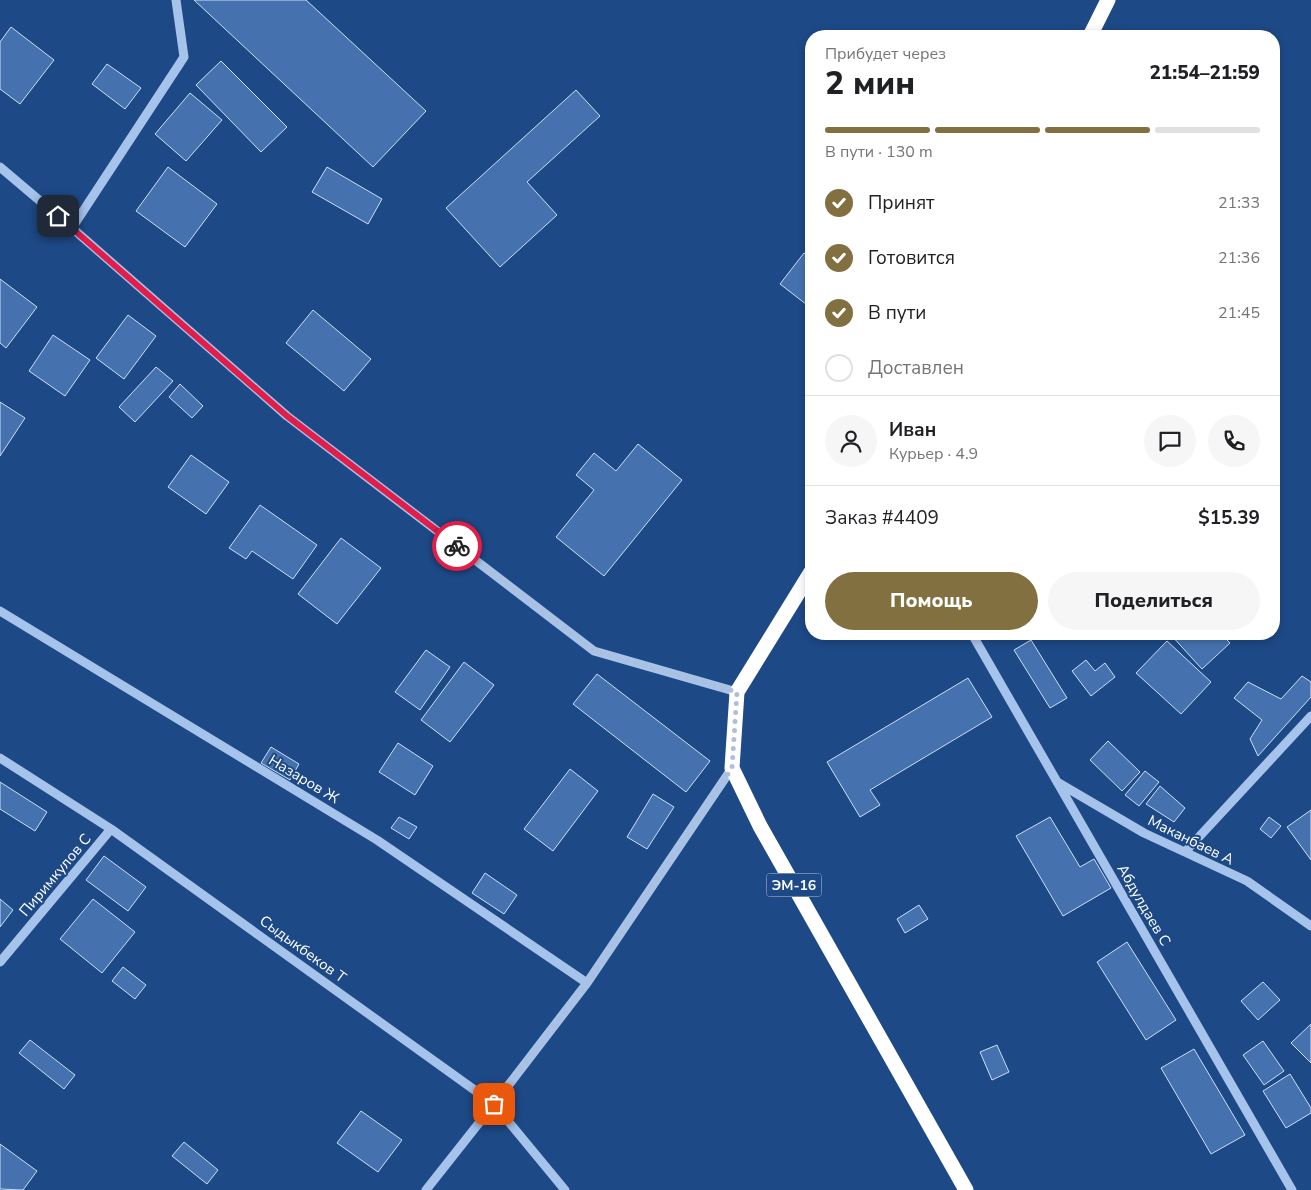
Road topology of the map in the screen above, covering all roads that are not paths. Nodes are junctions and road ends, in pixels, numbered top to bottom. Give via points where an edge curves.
1 (176, 0) edge
2 (1108, 0) edge
3 (1093, 30) edge
4 (0, 167) edge
5 (72, 228) junction
6 (805, 582) edge
7 (0, 611) edge
8 (975, 640) edge
9 (737, 692) junction
10 (1311, 716) edge
11 (0, 758) edge
12 (732, 768) junction
13 (1057, 782) junction
14 (111, 829) junction
15 (1184, 852) junction
16 (1311, 926) edge
17 (0, 962) edge
18 (587, 983) junction
19 (494, 1104) junction
20 (426, 1190) edge
21 (565, 1190) edge
22 (966, 1190) edge
23 (1292, 1190) edge

1 - 5 street via 184,57
2 - 3 highway
4 - 5 street
5 - 9 street via 287,416 594,651
6 - 9 highway, ЭМ-16
7 - 18 street, Назаров Ж via 377,840
8 - 13 street, Абдулдаев С
9 - 12 highway, ЭМ-16
10 - 15 street
11 - 14 street, Сыдыкбеков Т
12 - 18 street
12 - 22 highway, ЭМ-16 via 760,826
13 - 15 street, Маканбаев А via 1144,833
13 - 23 street, Абдулдаев С
14 - 17 street, Пиримкулов С
14 - 19 street, Сыдыкбеков Т
15 - 16 street, Маканбаев А via 1247,881
18 - 19 street
19 - 20 street
19 - 21 street, Сыдыкбеков Т

